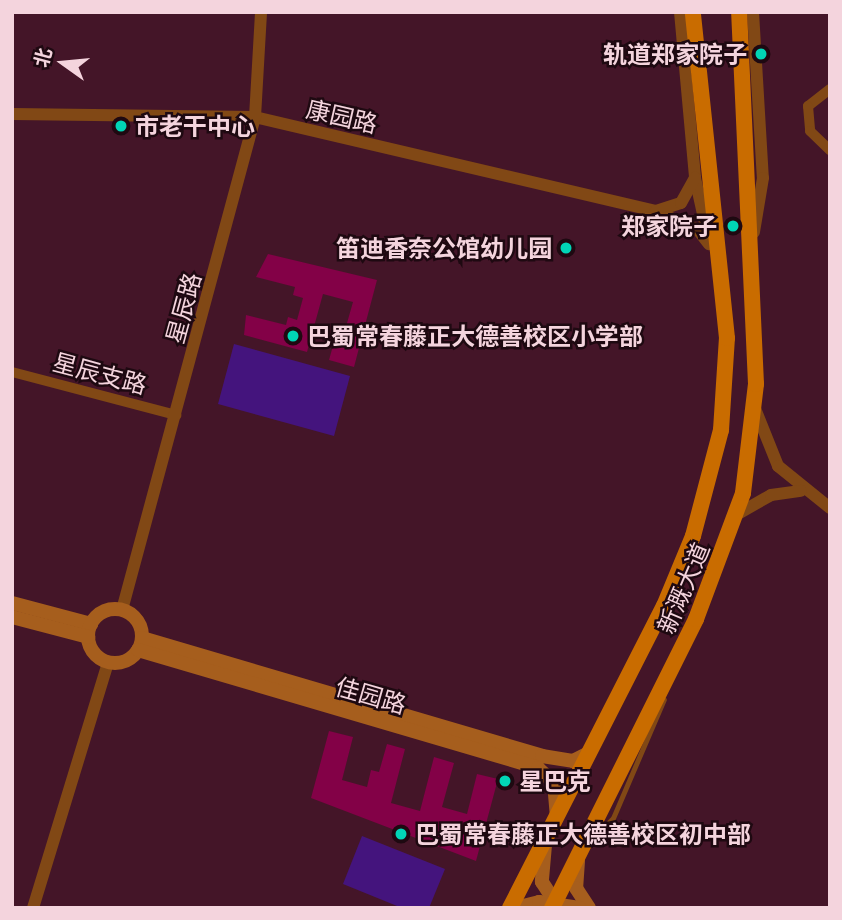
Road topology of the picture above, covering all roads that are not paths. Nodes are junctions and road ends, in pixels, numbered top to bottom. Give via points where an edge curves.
1 (261, 12) edge
2 (680, 12) edge
3 (693, 12) edge
4 (739, 12) edge
5 (754, 12) edge
6 (830, 89) edge
7 (12, 114) edge
8 (255, 117) junction
9 (830, 150) edge
10 (695, 178) junction
11 (655, 211) junction
12 (709, 244) junction
13 (750, 260) junction
14 (722, 276) junction
15 (12, 372) edge
16 (754, 406) junction
17 (176, 415) junction
18 (801, 491) junction
19 (830, 508) edge
20 (736, 516) junction
21 (12, 603) edge
22 (122, 610) junction
23 (12, 617) edge
24 (90, 630) junction
25 (140, 644) junction
26 (108, 662) junction
27 (587, 754) junction
28 (557, 814) junction
29 (547, 834) junction
30 (581, 853) junction
31 (555, 906) edge
32 (33, 908) edge
33 (513, 908) edge
34 (580, 908) edge
35 (589, 908) edge

1 - 8 street, 星辰路
2 - 10 street, 新溉大道
3 - 14 main road, 新溉大道
4 - 13 main road, 新溉大道
5 - 13 street, 新溉大道 via 763,177
6 - 9 street via 808,107 810,131
7 - 8 street, 康园路
8 - 11 street, 康园路
8 - 17 street, 星辰路
10 - 11 street via 681,203
10 - 12 street, 新溉大道
11 - 12 street, 康园路 via 698,230
12 - 14 street, 新溉大道
13 - 16 main road, 新溉大道
14 - 27 main road, 新溉大道 via 726,383 709,484 664,606
15 - 17 street, 星辰支路
16 - 18 street via 778,466
16 - 20 main road, 新溉大道
17 - 22 street, 星辰路
18 - 19 street
18 - 20 street via 771,495
20 - 30 main road, 新溉大道 via 673,666
21 - 24 main road
22 - 24 main road via 107,611
22 - 25 main road via 135,619
23 - 24 main road
24 - 26 main road via 96,655
25 - 26 main road via 122,662
25 - 27 main road, 佳园路 via 562,761
25 - 28 main road, 佳园路 via 538,768 554,783
26 - 32 street
27 - 28 main road, 新溉大道
28 - 29 main road, 新溉大道
29 - 31 main road via 541,872
29 - 33 main road, 新溉大道
30 - 31 main road, 新溉大道
30 - 35 main road via 576,888
31 - 33 main road
31 - 34 main road

